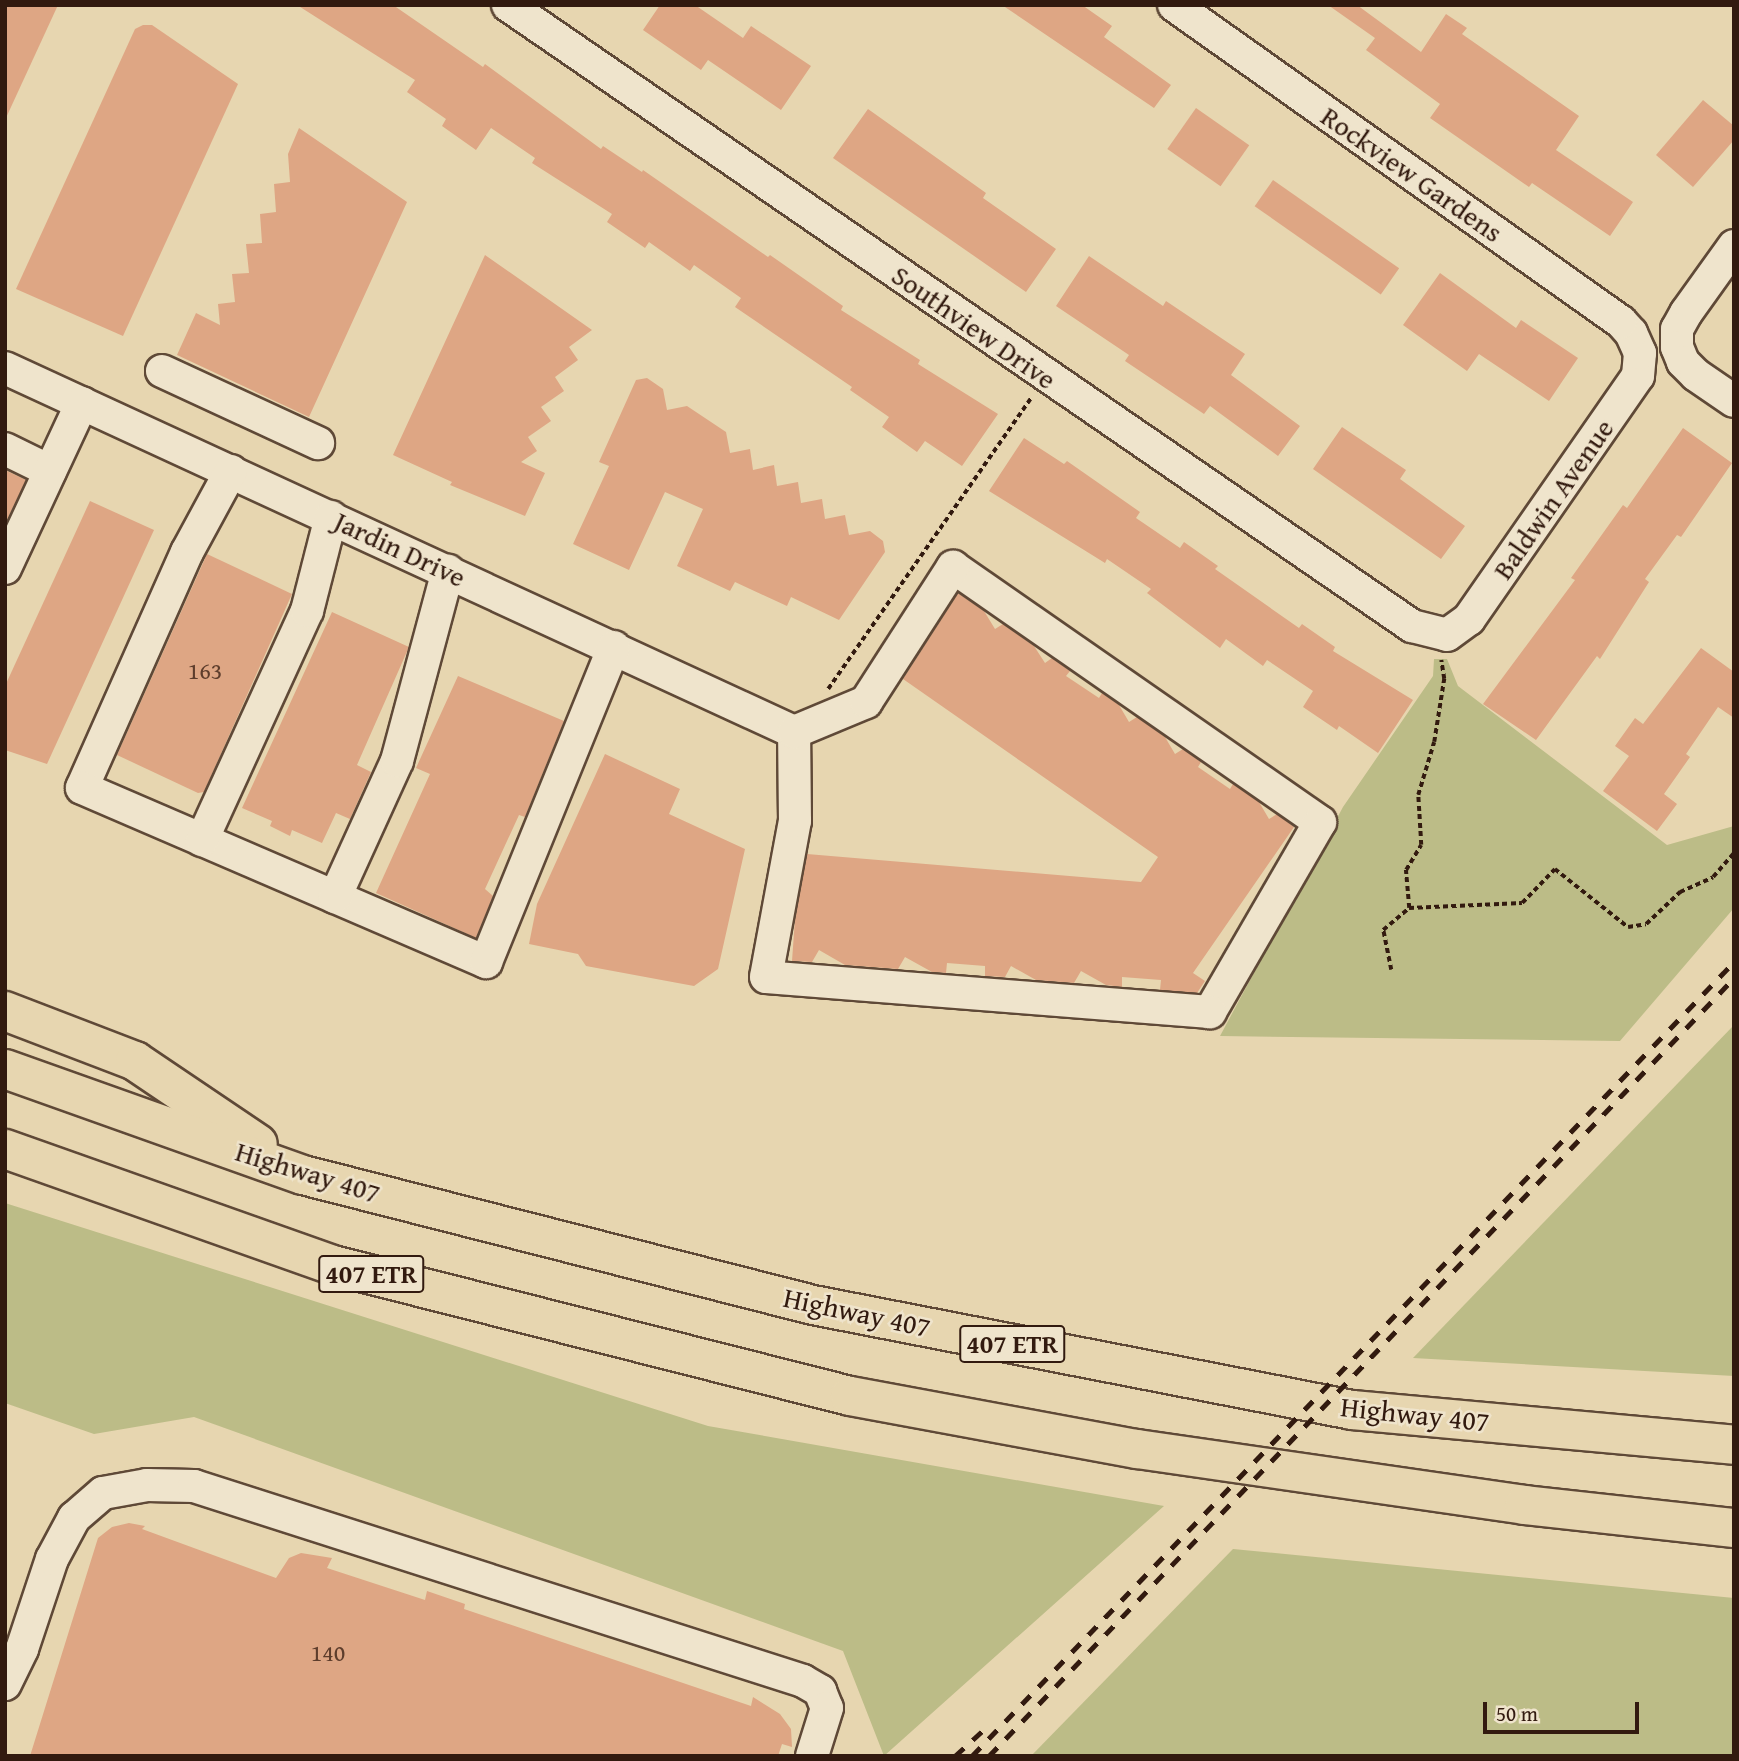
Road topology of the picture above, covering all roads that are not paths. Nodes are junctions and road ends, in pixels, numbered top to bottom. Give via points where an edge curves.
1 (508, 5) edge
2 (1174, 5) edge
3 (1734, 246) edge
4 (1640, 353) joint
5 (5, 368) edge
6 (162, 371) dead end
7 (1734, 401) edge
8 (82, 403) junction
9 (318, 443) dead end
10 (5, 449) edge
11 (50, 471) junction
12 (231, 471) junction
13 (331, 517) junction
14 (5, 568) edge
15 (448, 571) junction
16 (1443, 634) joint
17 (614, 647) junction
18 (794, 732) junction
19 (202, 840) junction
20 (335, 897) junction
21 (5, 1011) edge
22 (5, 1069) edge
23 (5, 1149) edge
24 (303, 1174) junction
25 (1734, 1445) edge
26 (1734, 1528) edge
27 (5, 1684) edge
28 (812, 1756) edge

1 - 16 street, Southview Drive via 1412,626
2 - 4 street, Rockview Gardens via 1621,322
3 - 7 street via 1677,329 1677,347 1684,362
4 - 16 street, Baldwin Avenue via 1638,376 1469,618
5 - 8 street, Jardin Drive
6 - 9 street
8 - 11 street
8 - 12 street, Jardin Drive
10 - 11 street
11 - 14 street
12 - 13 street, Jardin Drive
12 - 19 street via 187,552 82,788
13 - 15 street, Jardin Drive
13 - 19 street via 307,611
15 - 17 street, Jardin Drive
15 - 20 street via 397,761
17 - 18 street, Jardin Drive
17 - 20 street via 486,962
18 - 18 street via 795,821 766,977 1210,1012 1320,822 953,567 866,702
19 - 20 street
21 - 24 highway via 135,1061
22 - 24 highway, Highway 407 / 407 ETR
23 - 26 highway, 407 ETR via 333,1265 850,1396 1137,1449 1524,1505
24 - 25 highway, Highway 407 / 407 ETR via 813,1305 1339,1407
27 - 28 street via 22,1649 51,1559 74,1518 103,1493 147,1485 194,1486 803,1681 820,1691 827,1708

